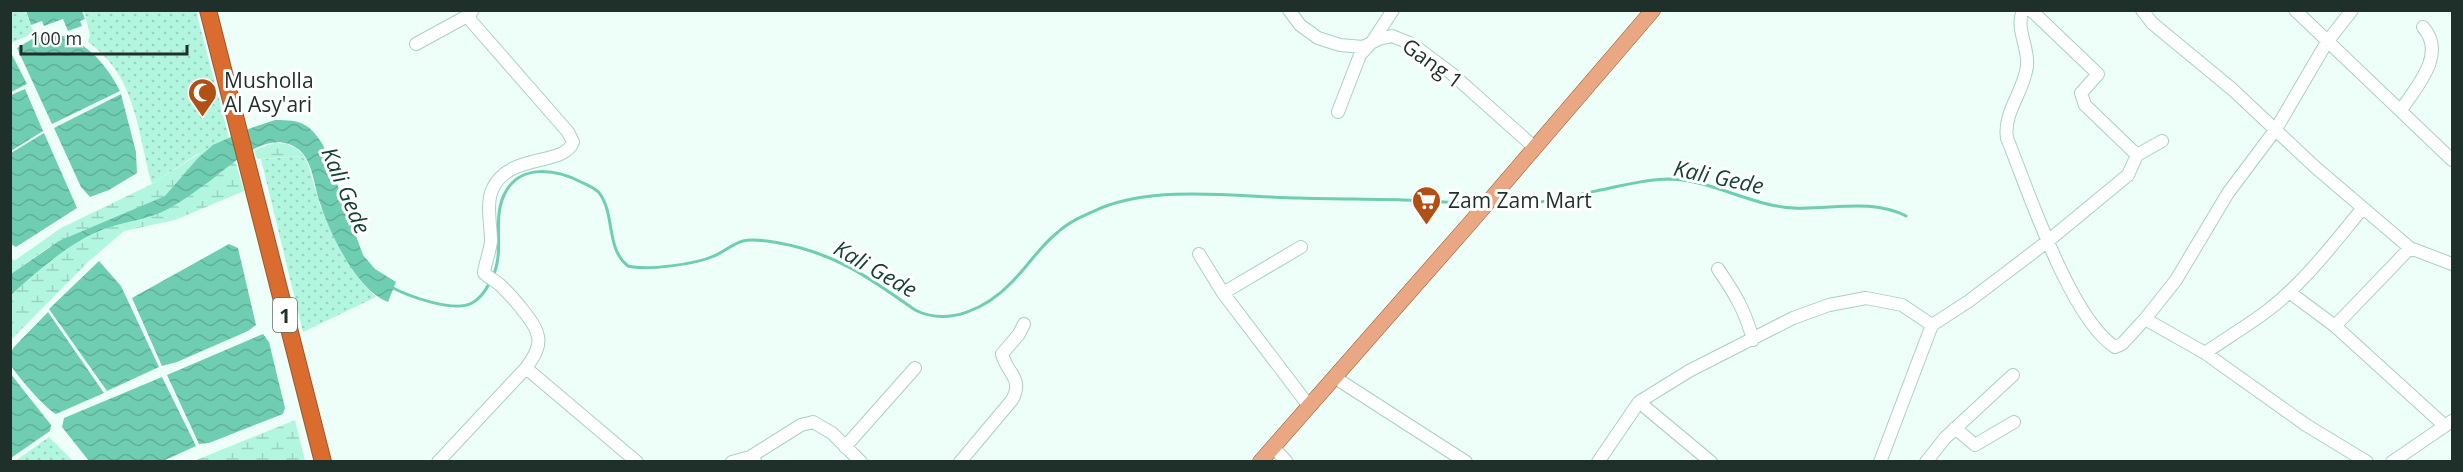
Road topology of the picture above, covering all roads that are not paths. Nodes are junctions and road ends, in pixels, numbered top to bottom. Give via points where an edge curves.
1 (208, 10) edge
2 (1289, 10) edge
3 (1393, 10) edge
4 (1653, 10) edge
5 (2023, 10) edge
6 (2031, 10) edge
7 (2142, 10) edge
8 (2295, 10) edge
9 (2352, 10) edge
10 (471, 13) edge
11 (2423, 27) dead end
12 (1372, 42) junction
13 (2327, 42) junction
14 (416, 44) dead end
15 (2401, 110) junction
16 (1338, 112) dead end
17 (2276, 129) junction
18 (2162, 141) dead end
19 (1534, 147) junction
20 (2138, 155) junction
21 (2452, 160) edge
22 (2362, 208) junction
23 (2048, 241) junction
24 (1301, 247) dead end
25 (2410, 248) junction
26 (1199, 254) dead end
27 (2452, 264) edge
28 (1718, 269) dead end
29 (2289, 292) junction
30 (1223, 293) junction
31 (2145, 319) junction
32 (1024, 324) dead end
33 (1932, 325) junction
34 (2335, 326) junction
35 (1753, 340) junction
36 (2205, 353) junction
37 (526, 368) junction
38 (915, 368) dead end
39 (2013, 375) dead end
40 (1334, 377) junction
41 (1639, 402) junction
42 (1309, 406) junction
43 (2014, 422) dead end
44 (2449, 424) edge
45 (1955, 429) junction
46 (845, 447) junction
47 (1272, 447) junction
48 (753, 459) edge
49 (1462, 461) edge
50 (323, 462) edge
51 (438, 462) edge
52 (637, 462) edge
53 (732, 462) edge
54 (861, 462) edge
55 (960, 462) edge
56 (1260, 462) edge
57 (1287, 462) edge
58 (1598, 462) edge
59 (1711, 462) edge
60 (1880, 462) edge
61 (1926, 462) edge
62 (2367, 462) edge
63 (2392, 462) edge

1 - 50 highway, 1
2 - 12 street, Gang 1 via 1300,25 1318,38 1355,47
3 - 12 street
4 - 19 main road
5 - 23 street via 2020,24 2027,68 2005,125
6 - 20 street via 2098,75 2081,98
7 - 17 street via 2152,23
8 - 13 street
9 - 13 street
10 - 14 street
10 - 37 street via 471,21 573,142 567,152 525,162 509,171 492,190 491,243 483,272 498,284 537,333 536,352
11 - 15 street via 2434,49 2425,74
12 - 16 street via 1360,55
12 - 19 street, Gang 1 via 1392,36 1412,44 1451,73
13 - 15 street
13 - 17 street
15 - 21 street
17 - 22 street
17 - 31 street via 2228,193 2176,280
18 - 20 street
19 - 40 main road
20 - 23 street via 2128,174
22 - 25 street
22 - 29 street
23 - 31 street via 2072,291 2104,339 2115,347 2122,344
23 - 33 street
24 - 30 street
25 - 27 street
25 - 34 street
26 - 30 street
28 - 35 street via 1747,315
29 - 34 street
29 - 36 street
30 - 42 street
31 - 36 street
32 - 55 street via 1002,354 1017,391
33 - 35 street via 1902,305 1852,299 1793,318
33 - 60 street
34 - 44 street
35 - 41 street via 1689,371
36 - 62 street via 2306,425
37 - 51 street
37 - 52 street
38 - 46 street
39 - 45 street
40 - 42 main road
40 - 49 street
41 - 58 street
41 - 59 street
42 - 47 main road
43 - 45 street via 1975,445
44 - 63 street
45 - 61 street
46 - 48 street via 819,424 807,422
46 - 54 street
47 - 56 main road
47 - 57 street
48 - 53 street

